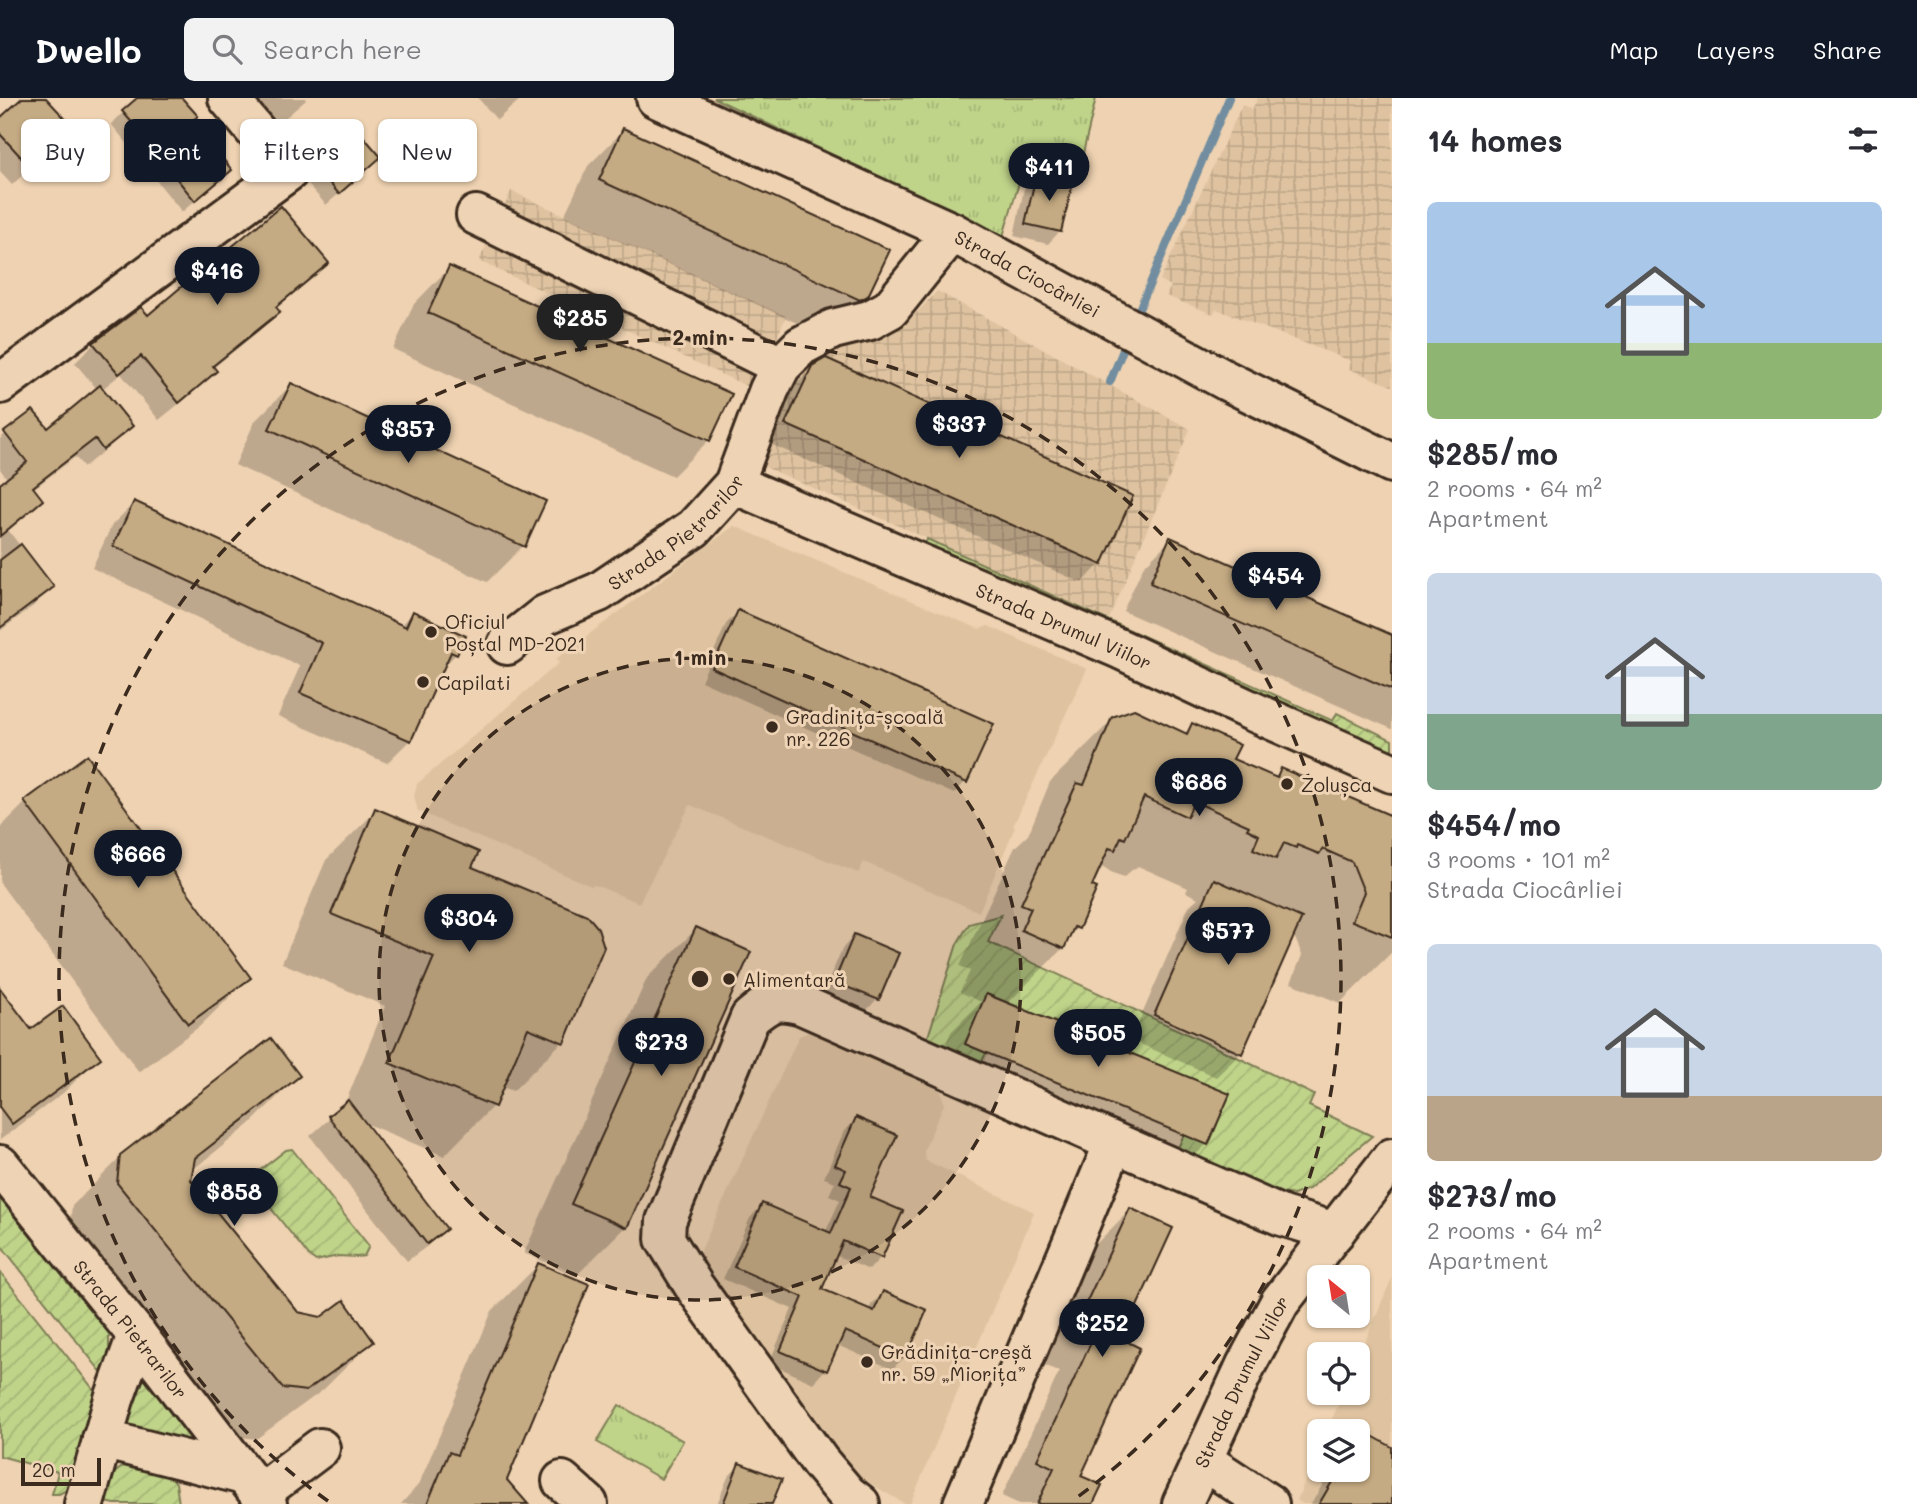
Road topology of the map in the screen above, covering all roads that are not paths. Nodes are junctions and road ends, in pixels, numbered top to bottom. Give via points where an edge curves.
1 (228, 98) edge
2 (656, 98) edge
3 (476, 215) dead end
4 (952, 232) junction
5 (781, 366) junction
6 (0, 384) edge
7 (1392, 463) edge
8 (734, 484) junction
9 (507, 645) dead end
10 (1392, 773) edge
11 (1114, 1143) junction
12 (1392, 1158) edge
13 (0, 1165) edge
14 (1335, 1232) junction
15 (137, 1335) junction
16 (102, 1439) junction
17 (320, 1448) dead end
18 (1202, 1460) junction
19 (257, 1491) edge
20 (848, 1501) edge
21 (84, 1504) edge
22 (963, 1504) edge
23 (1182, 1504) edge
24 (1269, 1504) edge

1 - 6 street via 289,171
2 - 4 street, Strada Ciocârliei
3 - 5 street
4 - 5 street, Strada Pietrarilor via 890,309 870,320 832,329 802,346
4 - 7 street, Strada Ciocârliei via 1227,381
5 - 8 street, Strada Pietrarilor
8 - 9 street, Strada Pietrarilor via 694,528 599,592 545,615
8 - 10 street, Strada Drumul Viilor via 1121,649
11 - 14 street via 1282,1216
11 - 20 street via 802,1005 785,1000 770,1003 750,1018 666,1221 665,1240
11 - 22 street
12 - 14 street, Strada Drumul Viilor
13 - 15 street, Strada Pietrarilor
14 - 18 street, Strada Drumul Viilor via 1280,1301
15 - 16 street
15 - 19 street, Strada Pietrarilor
16 - 19 street
16 - 21 street
17 - 19 street
18 - 23 street, Strada Drumul Viilor
18 - 24 street

